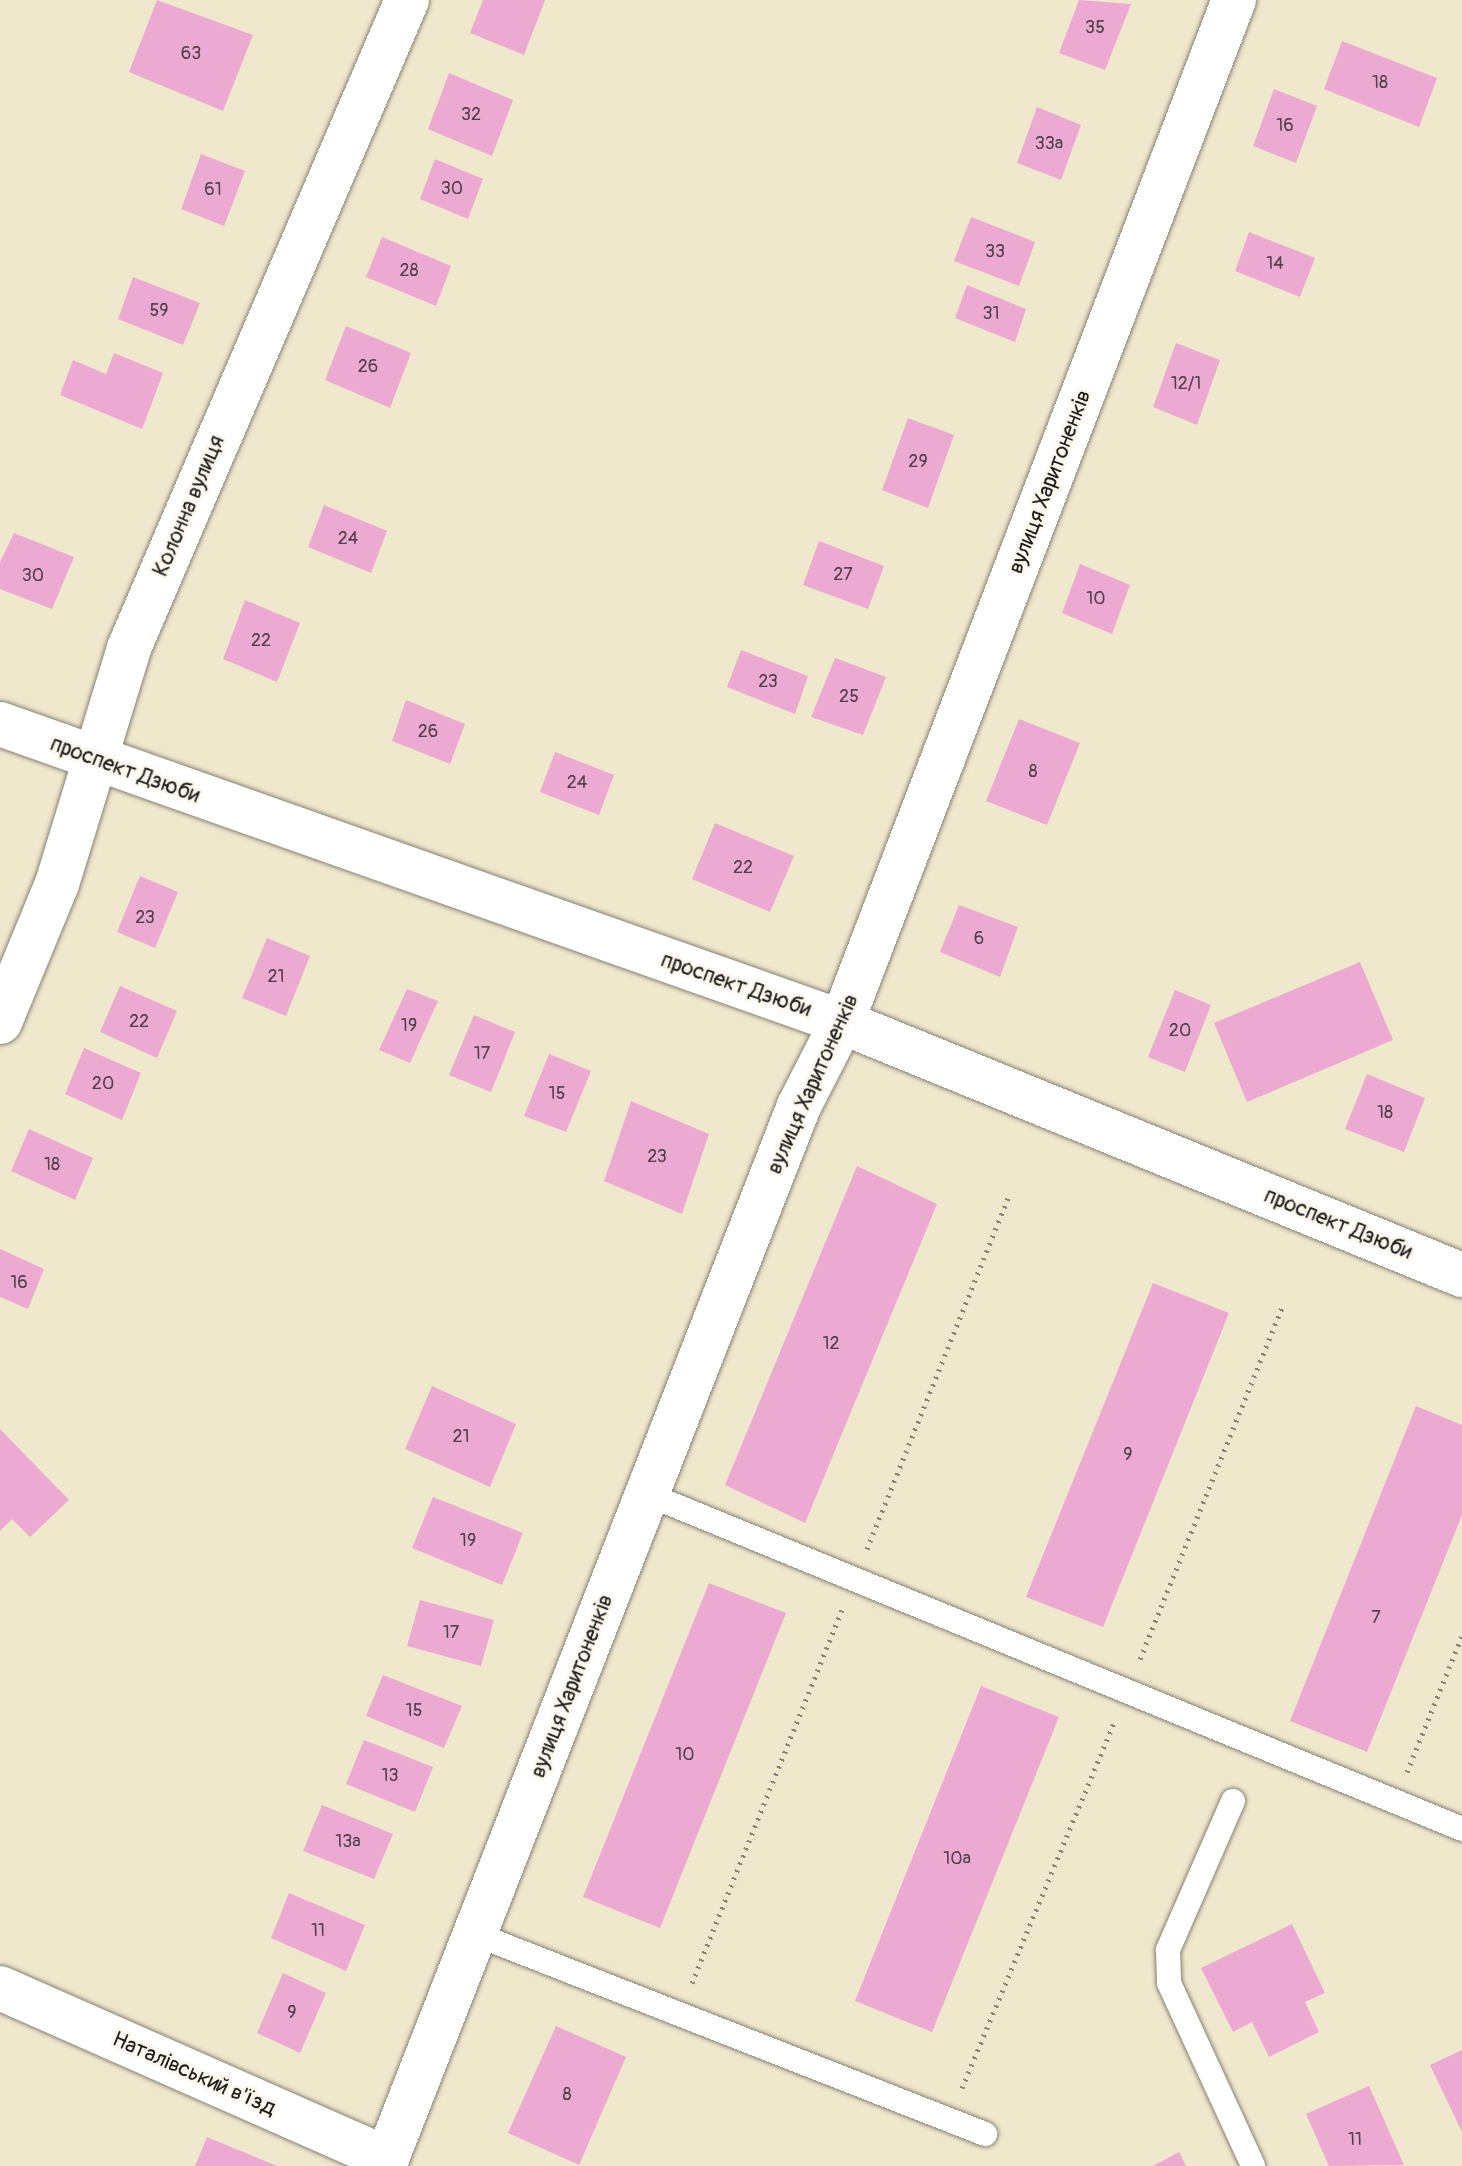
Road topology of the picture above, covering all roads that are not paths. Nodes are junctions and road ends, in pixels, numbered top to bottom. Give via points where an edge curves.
1 (407, 0) edge
2 (1234, 0) edge
3 (0, 724) edge
4 (92, 759) junction
5 (0, 1022) edge
6 (842, 1022) junction
7 (1462, 1275) edge
8 (647, 1494) junction
9 (1233, 1801) dead end
10 (1462, 1829) edge
11 (475, 1934) junction
12 (0, 1988) edge
13 (985, 2134) dead end
14 (386, 2162) edge
15 (1253, 2166) edge

1 - 4 street, Колонна вулиця via 129,648
2 - 6 street, вулиця Харитоненків
3 - 4 street, проспект Дзюби
4 - 5 street, Колонна вулиця via 57,884
4 - 6 street, проспект Дзюби
6 - 7 street, проспект Дзюби
6 - 8 street, вулиця Харитоненків via 799,1106
8 - 10 lane
8 - 11 street, вулиця Харитоненків
9 - 15 lane via 1168,1950 1169,1983
11 - 13 lane
11 - 14 street, вулиця Харитоненків
12 - 14 street, Наталівський в'їзд

